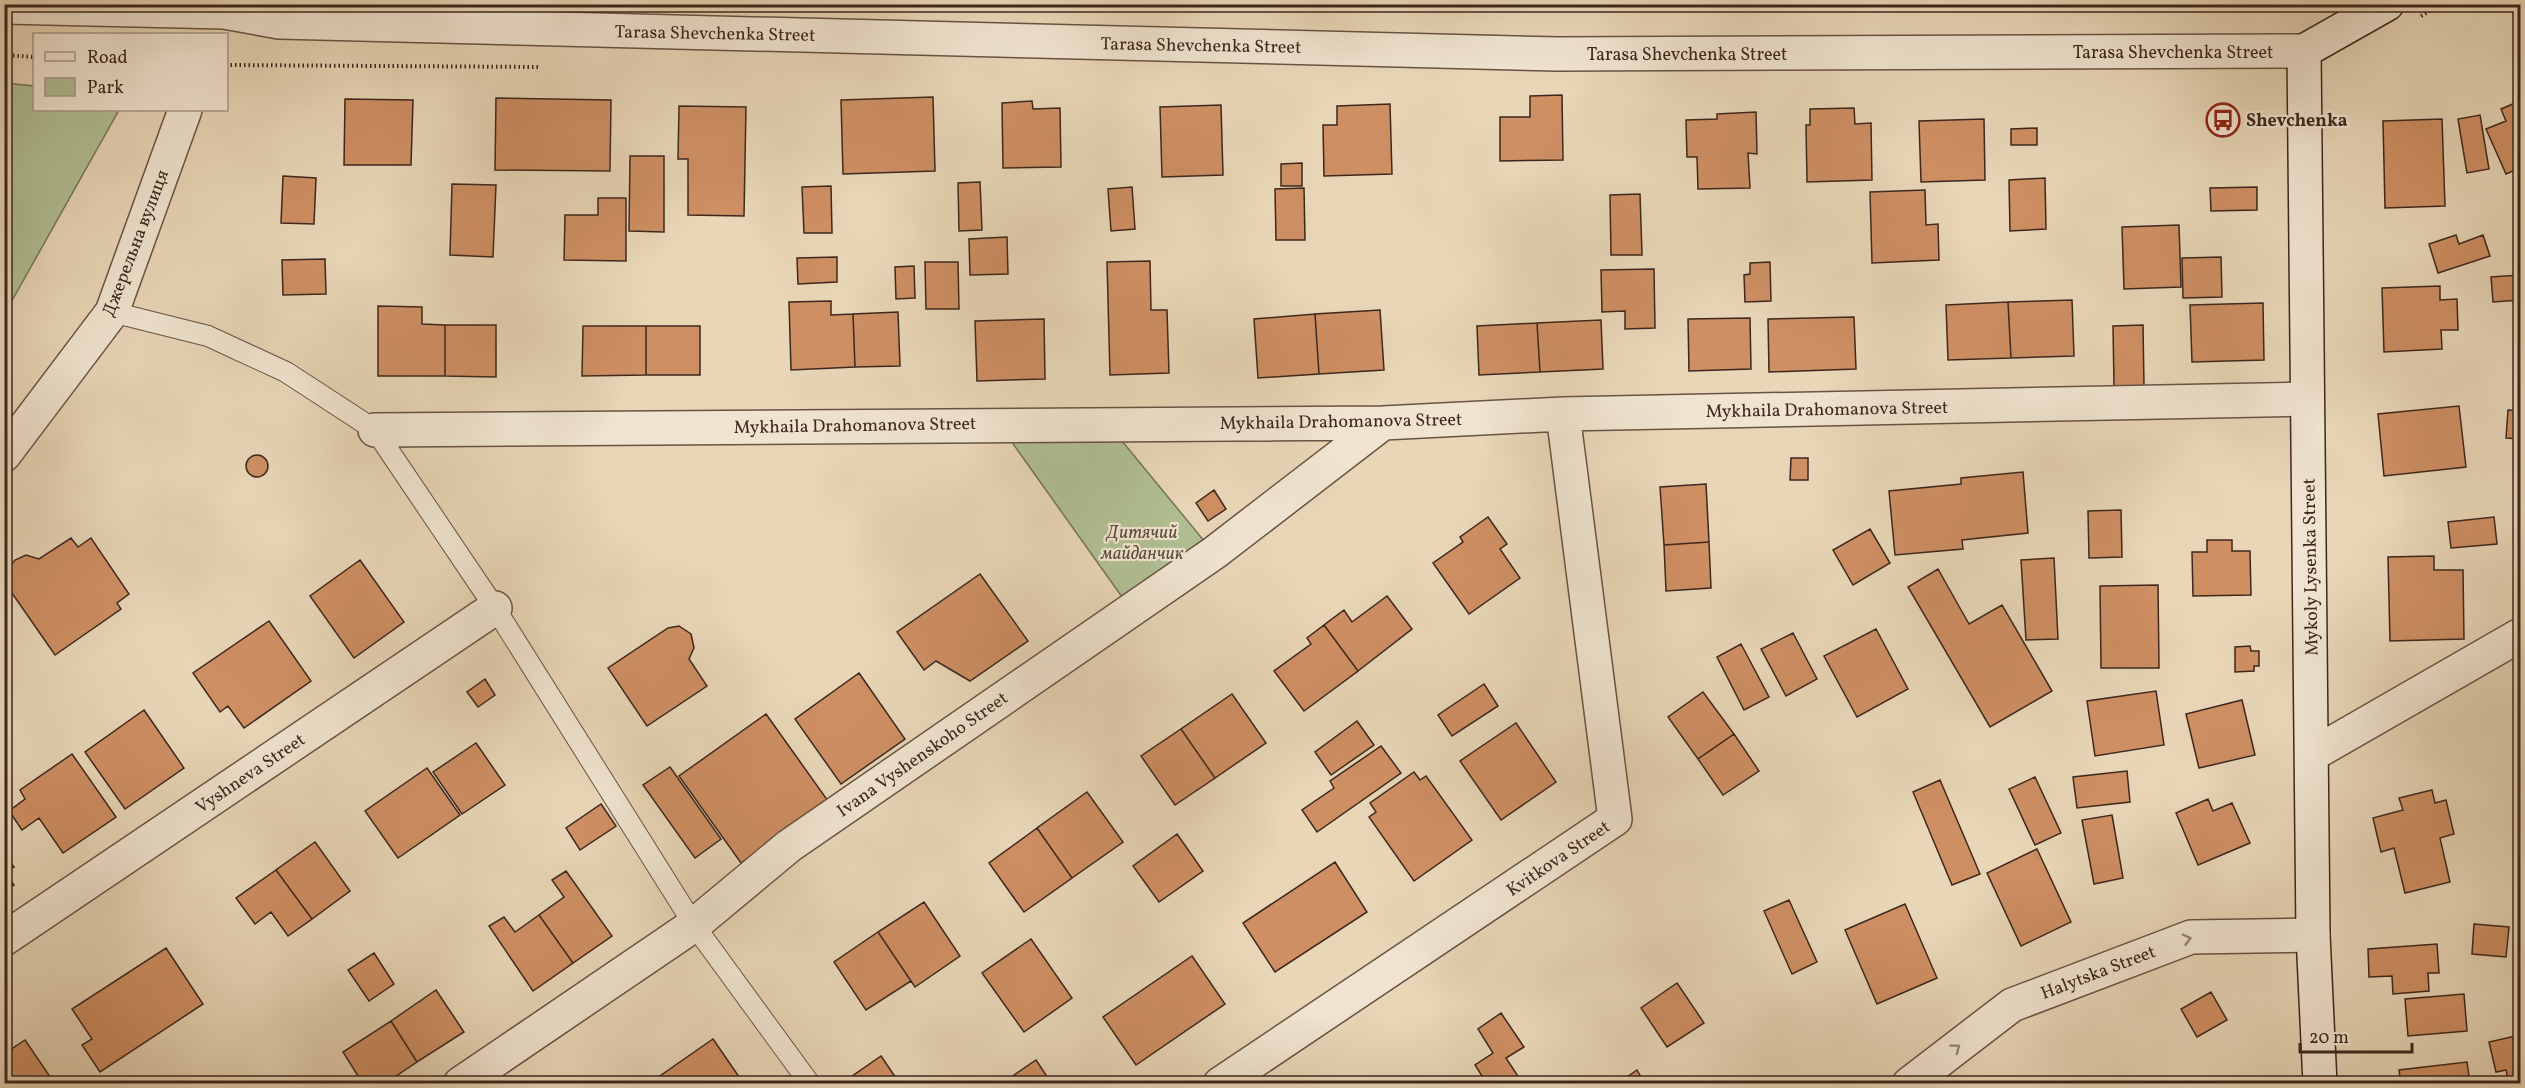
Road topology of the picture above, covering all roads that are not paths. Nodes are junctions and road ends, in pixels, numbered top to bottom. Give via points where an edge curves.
1 (2386, 4) edge
2 (4, 7) edge
3 (280, 13) edge
4 (220, 23) edge
5 (2304, 51) junction
6 (185, 111) edge
7 (112, 312) junction
8 (2307, 399) junction
9 (1563, 414) junction
10 (1383, 423) junction
11 (375, 430) junction
12 (4, 455) edge
13 (495, 608) junction
14 (2520, 635) edge
15 (2313, 754) junction
16 (694, 925) junction
17 (2313, 935) junction
18 (4, 939) edge
19 (460, 1083) edge
20 (810, 1083) edge
21 (1220, 1083) edge
22 (1909, 1083) edge
23 (2320, 1083) edge

1 - 5 street, Tarasa Shevchenka Street
2 - 4 street, Tarasa Shevchenka Street
3 - 4 street, Tarasa Shevchenka Street
3 - 5 street, Tarasa Shevchenka Street via 1558,54
5 - 8 street, Mykoly Lysenka Street
6 - 7 street, Джерельна вулиця
7 - 11 lane via 208,336 286,372
7 - 12 street, Джерельна вулиця
8 - 9 street, Mykhaila Drahomanova Street
8 - 15 street, Mykoly Lysenka Street
9 - 10 street, Mykhaila Drahomanova Street
9 - 21 street, Kvitkova Street via 1615,819
10 - 11 street, Mykhaila Drahomanova Street
10 - 16 street, Ivana Vyshenskoho Street via 1214,553 789,846
11 - 13 lane
13 - 16 lane
13 - 18 street, Vyshneva Street
14 - 15 street
15 - 17 street, Mykoly Lysenka Street
16 - 19 street, Ivana Vyshenskoho Street
16 - 20 lane
22 -> 17 street, Halytska Street via 2012,1005 2191,937
17 - 23 street, Mykoly Lysenka Street

